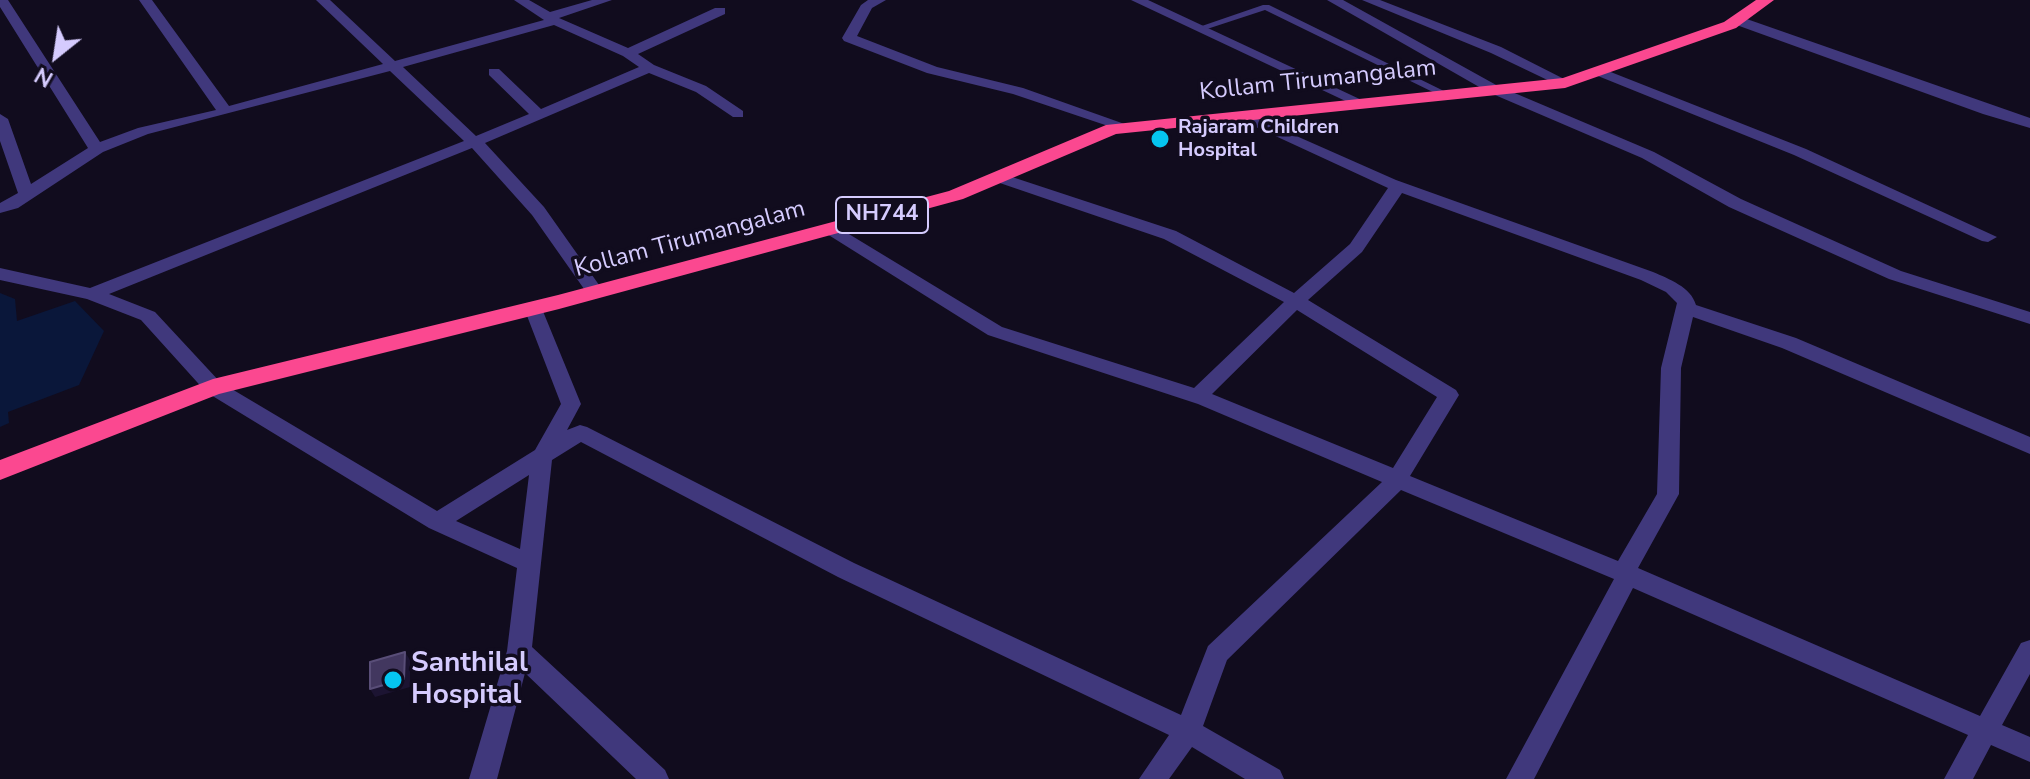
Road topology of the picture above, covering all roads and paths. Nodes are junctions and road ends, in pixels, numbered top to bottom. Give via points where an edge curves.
1 (2, 0) edge
2 (145, 0) edge
3 (322, 0) edge
4 (520, 0) edge
5 (606, 0) edge
6 (880, 0) edge
7 (1137, 0) edge
8 (1333, 0) edge
9 (1368, 0) edge
10 (1766, 0) edge
11 (720, 11) dead end
12 (552, 19) junction
13 (1736, 20) junction
14 (1201, 28) junction
15 (628, 53) junction
16 (392, 67) junction
17 (649, 68) junction
18 (1598, 71) junction
19 (494, 72) dead end
20 (1565, 83) junction
21 (1493, 89) junction
22 (1445, 94) junction
23 (1359, 102) junction
24 (225, 112) junction
25 (738, 114) dead end
26 (538, 115) junction
27 (1237, 115) junction
28 (0, 119) edge
29 (2030, 123) edge
30 (1125, 127) junction
31 (476, 143) junction
32 (97, 149) junction
33 (997, 177) junction
34 (1398, 186) junction
35 (27, 195) junction
36 (0, 208) edge
37 (828, 229) junction
38 (1988, 237) dead end
39 (0, 274) edge
40 (595, 292) junction
41 (92, 294) junction
42 (1296, 301) junction
43 (533, 308) junction
44 (1686, 308) junction
45 (2030, 318) edge
46 (213, 387) junction
47 (1205, 399) junction
48 (2030, 446) edge
49 (542, 456) junction
50 (0, 470) edge
51 (1396, 481) junction
52 (437, 522) junction
53 (530, 564) junction
54 (1628, 575) junction
55 (519, 651) junction
56 (2030, 651) edge
57 (1986, 729) junction
58 (1188, 731) junction
59 (2030, 750) edge
60 (483, 779) edge
61 (655, 779) edge
62 (1153, 779) edge
63 (1270, 779) edge
64 (1520, 779) edge
65 (1958, 779) edge

1 - 32 street
2 - 24 street
3 - 16 street
4 - 12 street
5 - 12 street
6 - 30 street via 867,5 849,38 932,70 1018,91
7 - 14 street
8 - 21 street
9 - 20 street
10 - 13 highway, Kollam Tirumangalam / NH744
11 - 15 street
12 - 15 street
12 - 16 street
13 - 18 highway, Kollam Tirumangalam / NH744
13 - 29 street
14 - 22 lane via 1266,7
14 - 23 street
15 - 17 street
16 - 24 street
16 - 31 street
17 - 25 street via 701,89
17 - 26 street
18 - 20 highway, Kollam Tirumangalam / NH744
18 - 38 street via 1800,152
19 - 26 street
20 - 21 highway, Kollam Tirumangalam / NH744
21 - 22 highway, Kollam Tirumangalam / NH744
21 - 45 street via 1648,155 1735,203 1895,275
22 - 23 highway, Kollam Tirumangalam / NH744
23 - 27 highway, Kollam Tirumangalam / NH744
24 - 32 street via 143,131
26 - 31 street
27 - 30 highway, Kollam Tirumangalam / NH744
27 - 34 street
28 - 35 street
30 - 33 highway, Kollam Tirumangalam / NH744
31 - 40 street via 538,211
31 - 41 street via 211,242
32 - 35 street
33 - 37 highway, Kollam Tirumangalam / NH744 via 956,195
33 - 42 street via 1170,235
34 - 42 street via 1356,248
34 - 44 street via 1647,276 1672,288 1687,302
35 - 36 street
37 - 40 highway, Kollam Tirumangalam / NH744
37 - 47 street via 995,331
39 - 41 street
40 - 43 highway, Kollam Tirumangalam / NH744
41 - 46 street via 148,316
42 - 47 street via 1198,396
42 - 51 street via 1449,395
43 - 46 highway, Kollam Tirumangalam / NH744
43 - 49 street via 571,404
44 - 48 street via 1789,343
44 - 54 street via 1671,368 1668,494 1626,568
46 - 50 highway, Kollam Tirumangalam / NH744
46 - 52 street
47 - 51 street
49 - 52 street
49 - 53 street
49 - 58 street via 580,432 846,570
51 - 54 street
51 - 58 street via 1217,654
52 - 53 street
53 - 55 street
54 - 57 street
54 - 64 street
55 - 60 street
55 - 61 street
56 - 57 street
57 - 59 street
57 - 65 street
58 - 62 street
58 - 63 street

